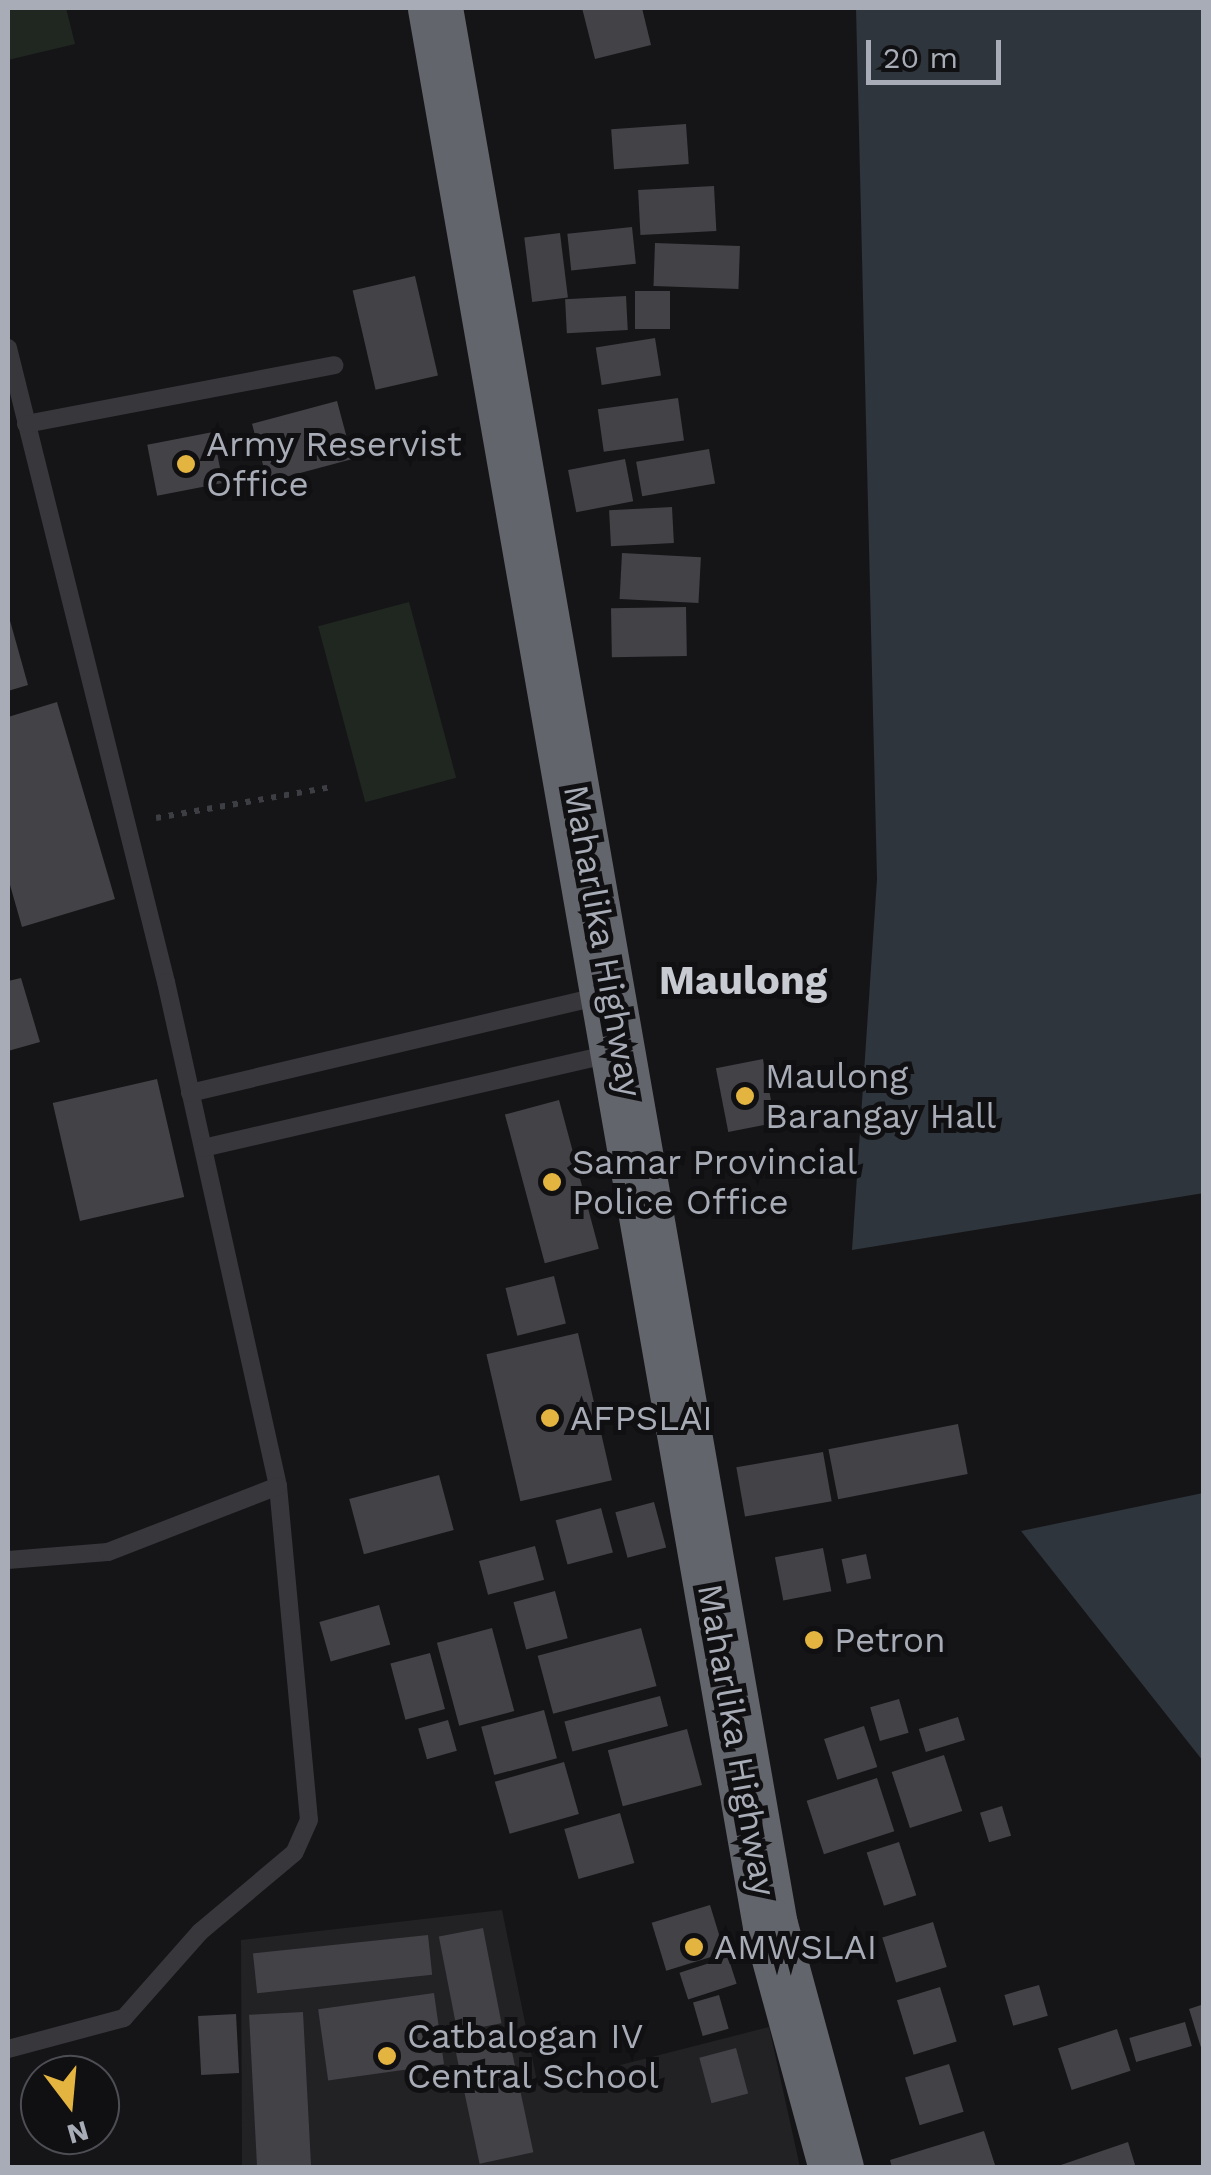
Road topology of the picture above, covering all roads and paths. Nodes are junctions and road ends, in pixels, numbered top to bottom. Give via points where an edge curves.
1 (436, 8) edge
2 (8, 348) edge
3 (334, 365) dead end
4 (26, 424) junction
5 (332, 787) dead end
6 (125, 824) junction
7 (611, 994) junction
8 (624, 1050) junction
9 (190, 1093) junction
10 (203, 1148) junction
11 (278, 1486) junction
12 (8, 1560) edge
13 (8, 2048) edge
14 (836, 2168) edge

1 - 7 highway, Maharlika Highway
2 - 4 lane
3 - 4 lane
4 - 6 lane
5 - 6 path
6 - 9 lane
7 - 8 highway, Maharlika Highway
7 - 9 lane
8 - 10 lane
8 - 14 highway, Maharlika Highway via 770,1925
9 - 10 lane
10 - 11 lane
11 - 12 lane via 108,1552
11 - 13 lane via 309,1820 302,1836 124,2018

